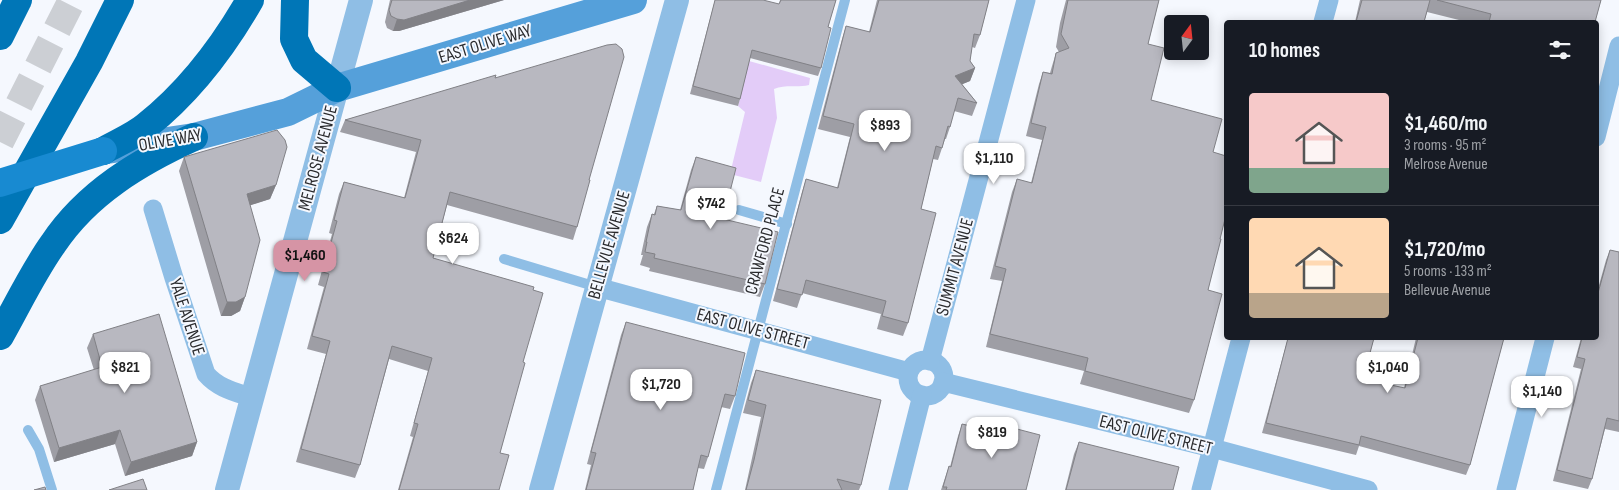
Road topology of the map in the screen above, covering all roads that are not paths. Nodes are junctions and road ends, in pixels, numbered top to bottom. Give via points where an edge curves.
1 (18, 0) edge
2 (120, 0) edge
3 (250, 0) edge
4 (295, 0) edge
5 (361, 0) edge
6 (633, 0) edge
7 (677, 0) edge
8 (845, 0) edge
9 (1026, 0) edge
10 (1328, 0) edge
11 (588, 7) edge
12 (1323, 20) edge
13 (0, 36) edge
14 (1619, 46) edge
15 (337, 88) junction
16 (1599, 124) edge
17 (194, 137) junction
18 (103, 151) junction
19 (0, 183) edge
20 (153, 209) dead end
21 (739, 210) dead end
22 (0, 220) edge
23 (787, 224) junction
24 (504, 259) dead end
25 (597, 286) junction
26 (759, 330) junction
27 (0, 336) edge
28 (1240, 340) edge
29 (1544, 340) edge
30 (930, 360) junction
31 (909, 372) junction
32 (943, 382) junction
33 (922, 395) junction
34 (253, 398) junction
35 (28, 430) dead end
36 (1212, 448) junction
37 (52, 490) edge
38 (227, 490) edge
39 (541, 490) edge
40 (716, 490) edge
41 (898, 490) edge
42 (1201, 490) edge
43 (1368, 490) edge
44 (1506, 490) edge

1 - 13 highway
2 - 22 highway
3 - 18 highway via 221,45 179,97 145,127
4 - 15 highway via 294,39 300,53
5 - 15 street, MELROSE AVENUE
6 - 11 main road, EAST OLIVE WAY
7 - 25 street, BELLEVUE AVENUE
8 - 23 lane, CRAWFORD PLACE
9 - 30 street, SUMMIT AVENUE
10 - 12 street
11 - 15 main road, EAST OLIVE WAY
14 - 16 street
15 - 17 main road, OLIVE WAY via 288,112
15 - 34 street, MELROSE AVENUE
17 - 18 main road, OLIVE WAY
17 - 27 highway via 145,161 106,187 76,214 51,245
18 - 19 main road, OLIVE WAY, bridge
20 - 34 street, YALE AVENUE via 206,374 221,387
21 - 23 lane
23 - 26 lane, CRAWFORD PLACE
24 - 25 lane
25 - 26 street, EAST OLIVE STREET
25 - 39 street, BELLEVUE AVENUE
26 - 31 street, EAST OLIVE STREET
26 - 40 lane, CRAWFORD PLACE
28 - 36 street
29 - 44 street
30 - 31 street via 917,362
30 - 32 street via 942,368
31 - 33 street via 910,384
32 - 33 street via 936,393
32 - 36 street, EAST OLIVE STREET
33 - 41 street
34 - 38 street, MELROSE AVENUE
35 - 37 lane via 39,449
36 - 42 street
36 - 43 street, EAST OLIVE STREET

